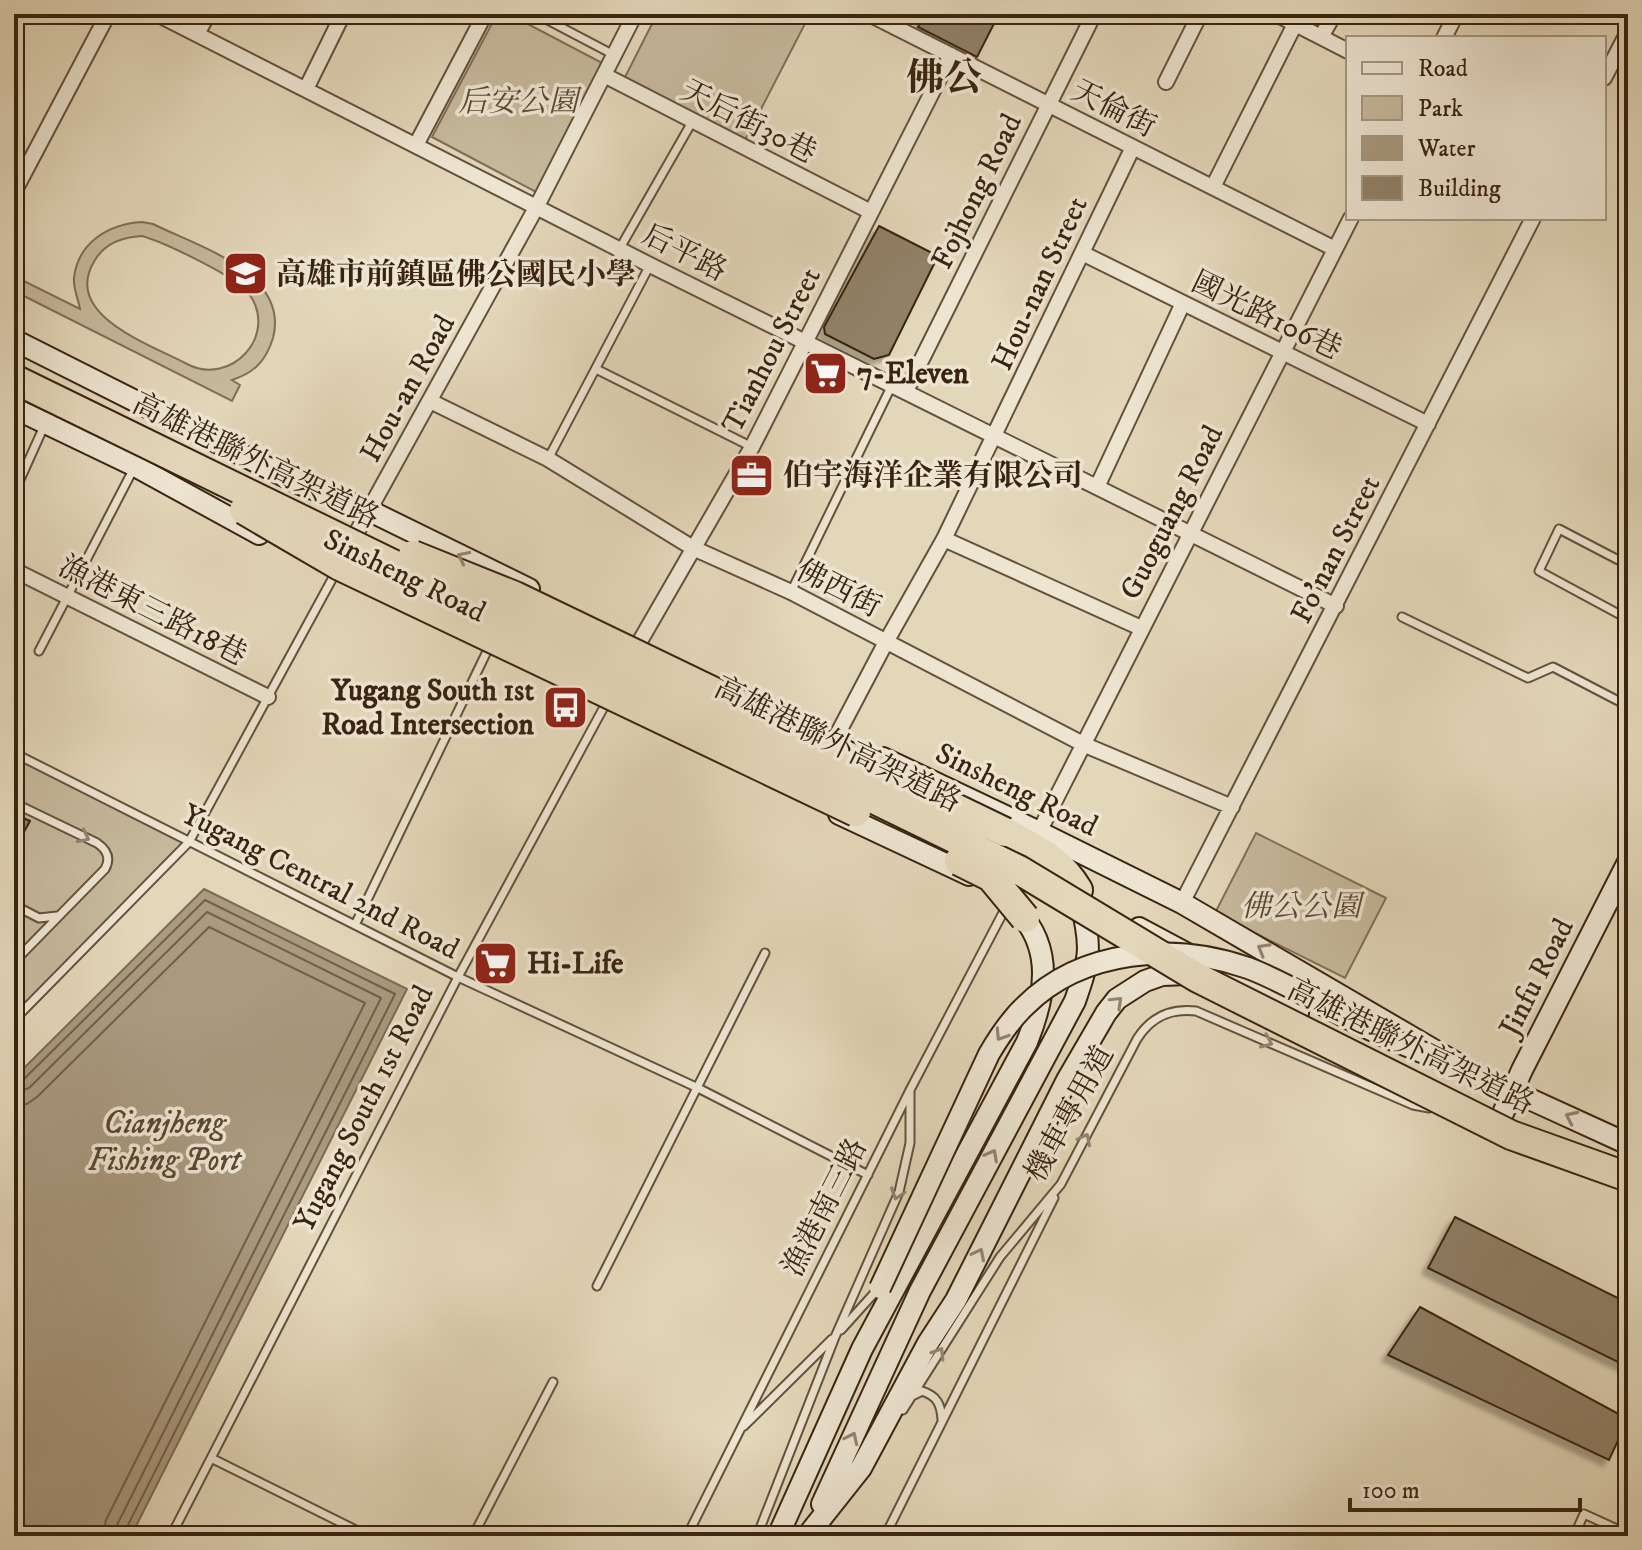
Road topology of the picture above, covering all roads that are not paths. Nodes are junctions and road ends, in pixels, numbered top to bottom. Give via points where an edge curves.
1 (108, 14) edge
2 (157, 14) edge
3 (208, 14) edge
4 (343, 14) edge
5 (485, 14) edge
6 (536, 14) edge
7 (635, 14) edge
8 (869, 14) edge
9 (1094, 14) edge
10 (1200, 14) edge
11 (1276, 14) edge
12 (1334, 14) edge
13 (1456, 14) edge
14 (897, 20) edge
15 (1295, 24) junction
16 (1628, 32) edge
17 (197, 34) junction
18 (1445, 36) edge
19 (1321, 37) junction
20 (1346, 50) edge
21 (614, 55) junction
22 (951, 55) junction
23 (1606, 74) edge
24 (604, 75) junction
25 (1166, 82) dead end
26 (306, 89) junction
27 (1048, 104) junction
28 (692, 122) junction
29 (416, 145) junction
30 (1133, 147) junction
31 (1213, 187) junction
32 (14, 192) edge
33 (537, 206) junction
34 (871, 212) junction
35 (1350, 220) edge
36 (1532, 220) edge
37 (620, 248) junction
38 (1335, 249) junction
39 (1082, 253) junction
40 (650, 265) junction
41 (1183, 303) junction
42 (14, 332) edge
43 (14, 340) edge
44 (805, 341) junction
45 (1283, 352) junction
46 (14, 364) edge
47 (596, 369) junction
48 (14, 379) edge
49 (892, 384) junction
50 (62, 387) junction
51 (906, 391) junction
52 (14, 393) edge
53 (430, 401) junction
54 (14, 408) edge
55 (46, 423) junction
56 (1428, 424) junction
57 (151, 434) junction
58 (995, 436) junction
59 (752, 447) junction
60 (548, 459) junction
61 (135, 466) junction
62 (184, 469) junction
63 (1097, 487) junction
64 (14, 493) edge
65 (368, 510) junction
66 (357, 532) junction
67 (1191, 534) junction
68 (944, 539) junction
69 (693, 548) junction
70 (1628, 565) edge
71 (14, 570) edge
72 (334, 576) junction
73 (791, 592) junction
74 (67, 596) junction
75 (1336, 606) junction
76 (1402, 617) dead end
77 (1628, 619) edge
78 (1141, 628) junction
79 (491, 642) junction
80 (640, 642) junction
81 (886, 642) junction
82 (39, 651) dead end
83 (596, 653) junction
84 (628, 663) junction
85 (617, 683) junction
86 (268, 697) junction
87 (605, 705) junction
88 (1628, 706) edge
89 (644, 724) junction
90 (836, 737) junction
91 (1085, 745) junction
92 (14, 753) edge
93 (14, 803) edge
94 (1232, 807) junction
95 (1039, 832) junction
96 (189, 842) junction
97 (1012, 844) junction
98 (1628, 862) edge
99 (1078, 890) junction
100 (1182, 903) junction
101 (14, 905) edge
102 (1017, 910) junction
103 (59, 915) junction
104 (1115, 915) dead end
105 (355, 925) junction
106 (14, 951) edge
107 (765, 953) dead end
108 (14, 962) edge
109 (458, 977) junction
110 (14, 1020) edge
111 (1382, 1059) junction
112 (1475, 1074) junction
113 (698, 1088) junction
114 (910, 1090) junction
115 (1513, 1090) junction
116 (1500, 1120) junction
117 (1628, 1144) edge
118 (868, 1175) junction
119 (1628, 1177) edge
120 (1061, 1184) junction
121 (1628, 1188) edge
122 (597, 1286) dead end
123 (880, 1288) junction
124 (835, 1337) junction
125 (862, 1349) junction
126 (553, 1382) dead end
127 (912, 1396) junction
128 (942, 1423) junction
129 (738, 1431) junction
130 (211, 1458) junction
131 (829, 1524) dead end
132 (1628, 1534) edge
133 (807, 1535) edge
134 (171, 1536) edge
135 (368, 1536) edge
136 (473, 1536) edge
137 (687, 1536) edge
138 (757, 1536) edge
139 (778, 1536) edge
140 (885, 1536) edge
141 (1574, 1536) edge

1 - 32 street
2 - 17 street, 后平路
3 - 17 street
4 - 26 street
5 - 29 street
6 - 21 lane
7 - 21 street, Hou-an Road
8 - 14 street, 天倫街
9 - 27 street, Fojhong Road
10 - 25 street
11 - 15 street
12 - 19 street
13 - 18 street
14 - 22 street, 天倫街
15 - 19 street
15 - 31 street
16 - 23 street
17 - 26 street, 后平路
19 - 20 street
21 - 24 street, Hou-an Road
22 - 27 street, 天倫街
22 - 34 street, Tianhou Street
24 - 28 street, 天后街30巷
24 - 33 street, Hou-an Road
26 - 29 street, 后平路
27 - 30 street, 天倫街
27 - 51 street, Fojhong Road
28 - 34 street, 天后街30巷
28 - 37 lane
29 - 33 street, 后平路
30 - 31 street, 天倫街
30 - 39 street, Hou-nan Street
31 - 38 street, 天倫街
33 - 37 street, 后平路
33 - 53 street, Hou-an Road
34 - 44 street, Tianhou Street
35 - 38 street, Guoguang Road
36 - 56 street, Fo'nan Street
37 - 40 street, 后平路
38 - 45 street, Guoguang Road
39 - 41 street, 國光路106巷
39 - 58 street, Hou-nan Street
40 - 44 street, 后平路
40 - 47 lane
41 - 45 street, 國光路106巷
41 - 63 street
42 - 65 street, Sinsheng Road
43 - 65 street, Sinsheng Road via 300,484
44 - 49 street, 后平路
44 - 59 street, Tianhou Street
45 - 56 street, 國光路106巷
45 - 67 street, Guoguang Road
46 - 50 street, Sinsheng Road
47 - 59 lane
47 - 60 lane
48 - 62 highway, 高雄港聯外高架道路, bridge
49 - 51 street, 后平路
49 - 73 lane
50 - 55 lane
50 - 57 street, Sinsheng Road
51 - 58 street, 后平路
52 - 62 highway, 高雄港聯外高架道路
53 - 60 street, 佛西街
53 - 65 street, Hou-an Road
54 - 55 street, Sinsheng Road
55 - 61 street, Sinsheng Road
55 - 64 lane
56 - 75 street, Fo'nan Street
57 - 61 lane
57 - 66 street, Sinsheng Road
58 - 63 street, 后平路
58 - 68 street, Hou-nan Street
59 - 69 street, Tianhou Street
60 - 69 street, 佛西街
61 - 72 street, Sinsheng Road
61 - 74 lane
62 - 97 highway, bridge via 515,596
62 - 102 highway, bridge via 338,565 985,873
62 - 119 highway, 高雄港聯外高架道路, bridge via 1019,870 1198,978 1511,1135
62 - 121 highway, 高雄港聯外高架道路, bridge via 1014,879 1192,989 1507,1144
63 - 67 street, 后平路
65 - 66 street, Hou-an Road
80 -> 65 street, Sinsheng Road
66 - 72 lane
66 - 83 street, Sinsheng Road via 505,615
67 - 75 street, 后平路
67 - 78 street, Guoguang Road
68 - 78 street
68 - 81 street, Hou-nan Street
69 - 73 street, 佛西街
69 - 80 street, Tianhou Street
70 - 77 lane via 1559,529 1539,571
71 - 74 street, 漁港東三路18巷
72 - 79 street, Sinsheng Road
72 - 86 lane
73 - 81 street, 佛西街
74 - 82 lane
74 - 86 street, 漁港東三路18巷
75 - 94 street, Fo'nan Street
76 - 88 lane via 1528,678 1553,667
78 - 91 street, Guoguang Road
79 - 87 street, Sinsheng Road
79 - 105 lane
80 - 84 street, Tianhou Street
80 - 90 street, Sinsheng Road
81 - 90 street, Hou-nan Street
81 - 91 street, 佛西街
83 - 84 street, Sinsheng Road
83 - 85 street, Sinsheng Road
84 - 85 street, Tianhou Street
84 - 97 street, Sinsheng Road
85 - 87 street, Tianhou Street
85 - 89 street, Sinsheng Road
86 - 96 lane
87 - 89 street, Sinsheng Road
87 - 109 lane, Yugang South 1st Road
89 - 102 street, Sinsheng Road via 980,880
90 - 95 street, Sinsheng Road
91 - 94 street, 佛西街
91 - 95 street, Guoguang Road
92 - 96 lane, Yugang Central 2nd Road
93 -> 103 lane via 107,852 105,869
94 - 100 street, Fo'nan Street
95 - 99 street
95 - 100 street, Sinsheng Road
96 - 105 lane, Yugang Central 2nd Road
96 - 110 lane
97 - 99 highway via 1056,861
98 - 115 street, Jinfu Road
133 -> 99 street via 920,1291 1075,1001 1088,963
112 -> 100 street, Sinsheng Road
101 - 103 lane via 39,918
102 - 114 lane, 漁港南三路
102 - 125 street via 1043,956 1039,1011
103 - 108 lane
104 - 111 street
105 - 109 lane, Yugang Central 2nd Road
106 - 108 lane
107 - 113 lane
109 - 113 lane, Yugang Central 2nd Road
109 - 130 lane, Yugang South 1st Road
111 - 116 street
133 -> 111 street via 861,1468 956,1300 1067,1080 1117,999 1162,975 1196,975
112 - 115 street, Sinsheng Road
112 -> 123 street, bridge via 1219,959 1133,956 1080,969 1026,1004 1006,1026
113 - 118 lane, Yugang Central 2nd Road
113 - 122 lane
114 - 118 lane, 漁港南三路
114 -> 124 lane via 910,1143 899,1192
115 - 116 street, Jinfu Road
117 -> 115 street, Sinsheng Road
120 -> 116 lane, 機車專用道 via 1141,1032 1160,1015 1176,1011 1196,1011 1413,1105
116 - 121 street
118 - 129 lane, 漁港南三路
127 -> 120 lane, 機車專用道 via 1000,1257
120 - 128 lane
123 - 124 lane
123 - 125 street
124 - 129 lane
124 - 138 lane
125 - 139 street
126 - 136 lane
127 - 128 lane via 931,1394 941,1407
127 - 131 lane, 機車專用道
128 - 140 lane
129 - 137 lane, 漁港南三路
130 - 134 lane, Yugang South 1st Road
130 - 135 lane
132 - 141 lane via 1584,1514

